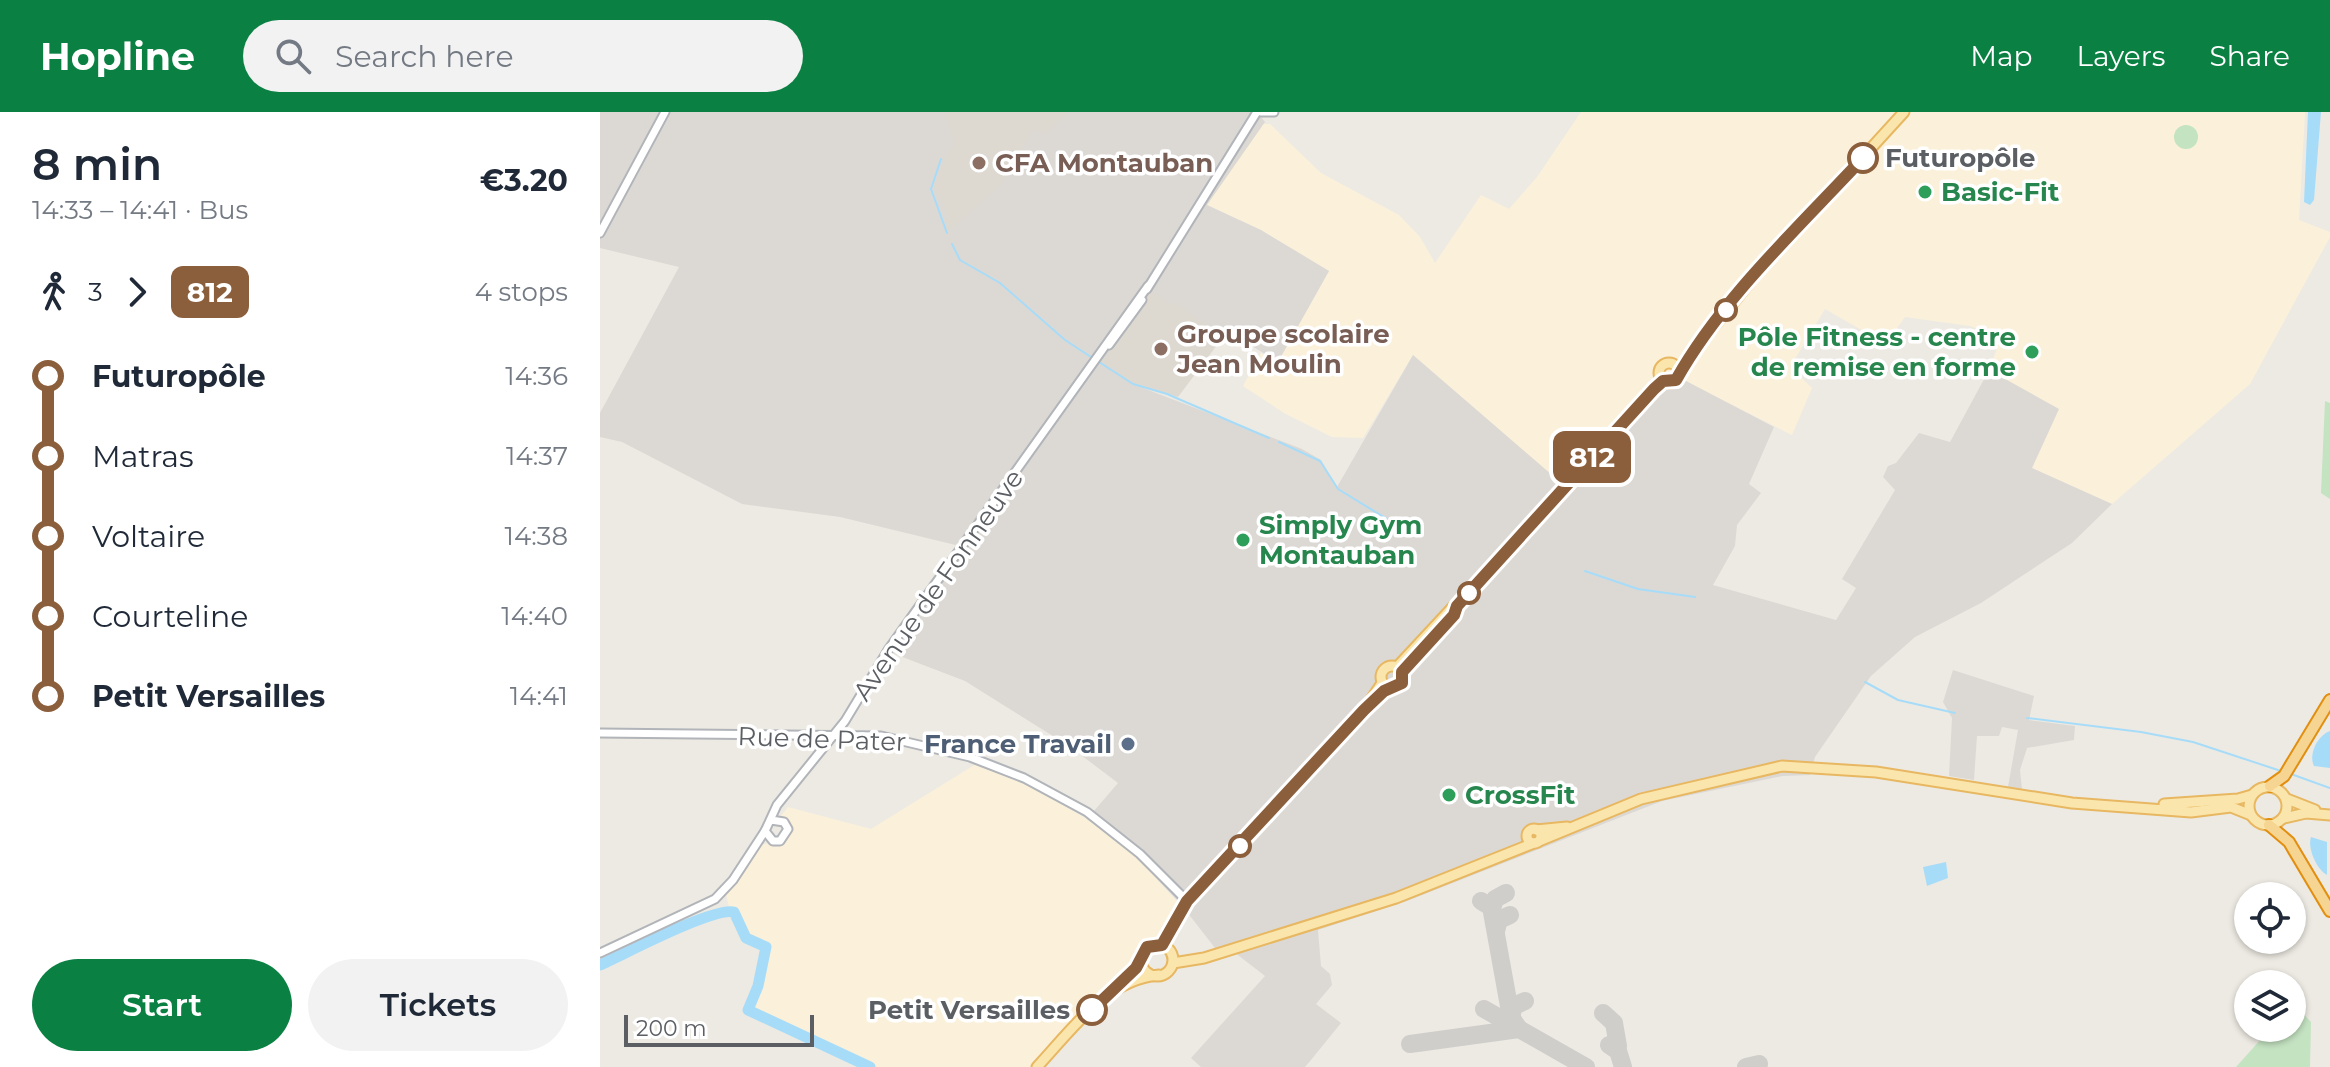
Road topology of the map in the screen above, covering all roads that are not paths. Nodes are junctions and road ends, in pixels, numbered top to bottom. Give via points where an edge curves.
1 (665, 112) edge
2 (1274, 112) edge
3 (1904, 112) edge
4 (1260, 113) edge
5 (600, 233) edge
6 (1676, 366) junction
7 (1663, 381) junction
8 (1400, 669) junction
9 (1386, 685) junction
10 (2330, 700) edge
11 (600, 733) edge
12 (835, 734) junction
13 (2270, 786) junction
14 (2252, 795) junction
15 (782, 799) junction
16 (2287, 799) junction
17 (2137, 807) junction
18 (2251, 815) junction
19 (2330, 815) edge
20 (2284, 818) junction
21 (771, 820) junction
22 (784, 822) junction
23 (2269, 825) junction
24 (765, 831) junction
25 (773, 841) junction
26 (748, 856) junction
27 (1187, 901) junction
28 (2330, 911) edge
29 (1162, 945) junction
30 (600, 953) edge
31 (1141, 961) junction
32 (1173, 963) junction
33 (1159, 975) junction
34 (1120, 986) junction
35 (1037, 1067) edge

1 - 5 street
2 - 4 street
3 - 6 main road
4 - 12 street, Avenue de Fonneuve via 1138,306 888,650
6 - 7 main road via 1676,380
6 - 7 main road via 1660,368
7 - 8 main road
8 - 9 main road via 1402,683
8 - 9 main road via 1383,671
9 - 27 main road
10 - 13 highway via 2284,776
11 - 12 street, Rue de Pater
12 - 15 street, Avenue de Fonneuve
12 - 27 street, Rue de Pater via 881,736 970,757 1024,778 1095,817
13 - 14 main road
13 - 16 main road
14 - 17 main road
14 - 18 main road
15 - 21 street, Avenue de Fonneuve
15 - 22 street
16 - 19 main road
16 - 20 main road
17 - 18 main road via 2191,812 2231,807
17 - 32 main road via 2072,803 1904,777 1759,772 1641,799 1382,902
18 - 23 main road
19 - 20 main road
20 - 23 main road
21 - 22 street
21 - 24 street, Avenue de Fonneuve
22 - 25 street, Avenue de Fonneuve via 786,836
23 - 28 highway via 2289,842
24 - 25 street
24 - 26 street, Avenue de Fonneuve
25 - 26 street, Avenue de Fonneuve
26 - 30 street, Avenue de Fonneuve via 715,899
27 - 29 main road
29 - 31 main road via 1147,947
29 - 32 main road
31 - 33 main road via 1149,973
31 - 34 main road
32 - 33 main road
33 - 34 main road
34 - 35 main road

